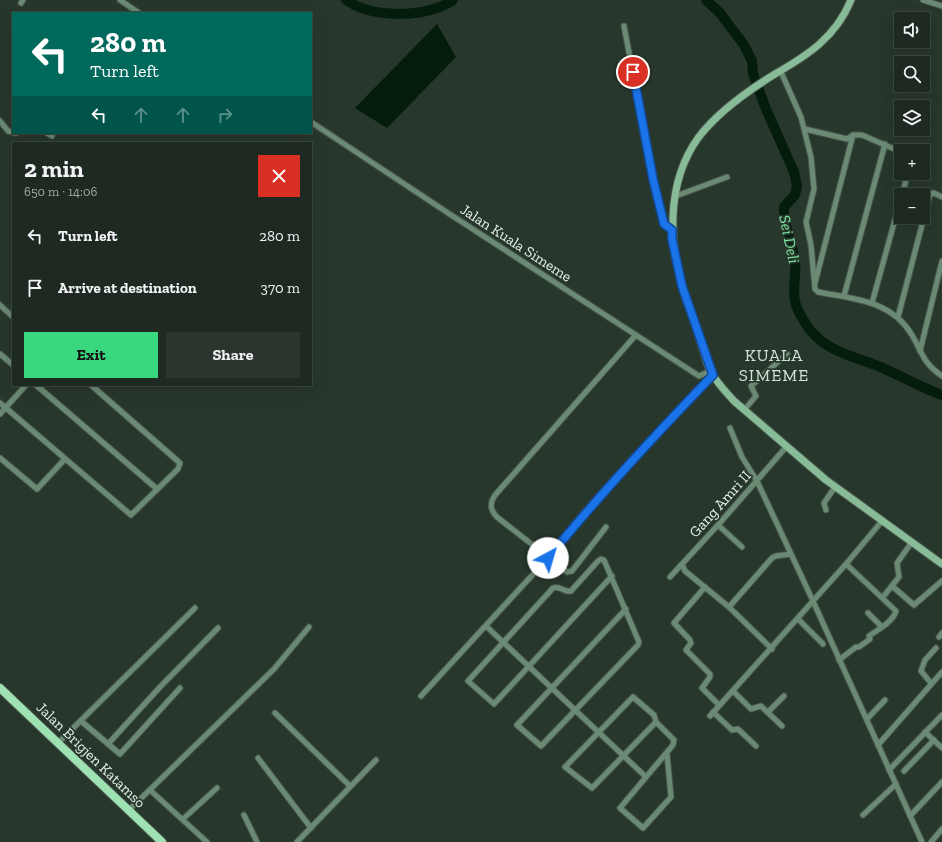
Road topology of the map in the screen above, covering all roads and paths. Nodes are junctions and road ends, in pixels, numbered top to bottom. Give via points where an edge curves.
1 (120, 0) edge
2 (851, 0) edge
3 (923, 0) edge
4 (942, 6) edge
5 (138, 12) edge
6 (624, 26) dead end
7 (778, 73) junction
8 (0, 121) edge
9 (312, 123) edge
10 (805, 129) junction
11 (12, 132) edge
12 (854, 135) junction
13 (885, 144) junction
14 (894, 148) edge
15 (727, 177) dead end
16 (676, 196) junction
17 (942, 197) edge
18 (894, 222) edge
19 (672, 230) junction
20 (942, 261) edge
21 (814, 286) junction
22 (844, 296) junction
23 (872, 303) junction
24 (0, 305) edge
25 (12, 316) edge
26 (898, 317) junction
27 (635, 336) junction
28 (920, 351) junction
29 (0, 354) edge
30 (787, 354) dead end
31 (12, 364) edge
32 (712, 373) junction
33 (942, 376) edge
34 (25, 386) edge
35 (37, 386) edge
36 (92, 386) edge
37 (0, 403) edge
38 (6, 408) junction
39 (745, 409) junction
40 (0, 414) edge
41 (730, 428) dead end
42 (787, 446) junction
43 (0, 458) edge
44 (65, 459) junction
45 (757, 482) junction
46 (835, 487) junction
47 (157, 489) junction
48 (826, 510) dead end
49 (882, 521) junction
50 (718, 525) junction
51 (606, 527) dead end
52 (912, 542) junction
53 (742, 547) dead end
54 (791, 554) junction
55 (548, 558) junction
56 (942, 563) edge
57 (682, 564) junction
58 (846, 564) junction
59 (612, 576) junction
60 (670, 577) dead end
61 (942, 580) edge
62 (892, 586) junction
63 (705, 587) junction
64 (883, 597) junction
65 (813, 601) junction
66 (195, 608) dead end
67 (729, 608) junction
68 (626, 609) junction
69 (868, 613) dead end
70 (798, 619) junction
71 (486, 626) junction
72 (881, 626) junction
73 (310, 627) dead end
74 (218, 628) dead end
75 (502, 642) junction
76 (823, 644) dead end
77 (936, 648) dead end
78 (772, 649) junction
79 (839, 660) junction
80 (527, 666) junction
81 (942, 672) edge
82 (931, 684) junction
83 (551, 687) junction
84 (0, 688) edge
85 (180, 688) dead end
86 (733, 691) junction
87 (421, 696) dead end
88 (784, 696) dead end
89 (884, 700) dead end
90 (719, 705) junction
91 (575, 709) junction
92 (768, 712) junction
93 (275, 713) dead end
94 (942, 715) edge
95 (866, 719) junction
96 (81, 721) junction
97 (656, 722) junction
98 (782, 726) dead end
99 (599, 732) junction
100 (925, 732) junction
101 (934, 740) junction
102 (59, 742) junction
103 (108, 744) junction
104 (878, 744) junction
105 (756, 746) dead end
106 (942, 748) edge
107 (667, 754) junction
108 (623, 756) junction
109 (258, 758) dead end
110 (376, 760) dead end
111 (889, 770) junction
112 (904, 771) dead end
113 (646, 777) junction
114 (942, 782) edge
115 (896, 784) junction
116 (350, 786) junction
117 (217, 788) dead end
118 (150, 790) junction
119 (128, 811) junction
120 (244, 815) dead end
121 (863, 815) dead end
122 (910, 816) junction
123 (183, 819) junction
124 (311, 828) junction
125 (942, 829) edge
126 (162, 842) edge
127 (207, 842) edge
128 (257, 842) edge
129 (297, 842) edge
130 (922, 842) edge
131 (930, 842) edge

1 - 5 street
2 - 7 main road via 846,13 827,38
3 - 4 street
6 - 19 street via 653,179 664,224
7 - 10 street
7 - 16 main road via 734,103 708,126 691,149 678,180
8 - 11 street
9 - 27 street, Jalan Kuala Simeme
10 - 12 street via 847,138
10 - 21 street via 814,189 806,222 811,245
12 - 13 street via 862,135
12 - 21 street
13 - 14 street
13 - 22 street
15 - 16 street
16 - 19 main road
17 - 26 street via 930,194
18 - 23 street
19 - 32 main road via 682,286
20 - 28 street
21 - 22 street via 818,292
22 - 23 street
23 - 26 street
24 - 25 street
26 - 28 street
27 - 32 street, Jalan Kuala Simeme via 699,376
27 - 55 street via 491,502 492,511 497,517
28 - 33 street via 930,368
29 - 31 street
30 - 39 street via 751,386 756,396
32 - 39 main road via 728,394
32 - 55 street via 587,509
34 - 38 street
35 - 47 street
36 - 47 street via 179,461 178,469
37 - 38 street
38 - 40 street
38 - 44 street
39 - 42 main road
41 - 45 street via 742,457
42 - 45 street, Gang Amri II
42 - 46 main road
43 - 44 street via 38,489
44 - 47 street via 130,515
45 - 50 street, Gang Amri II
45 - 54 street
46 - 48 street via 824,503
46 - 49 main road
49 - 52 main road
49 - 58 street
50 - 53 street
50 - 57 street, Gang Amri II
51 - 55 street via 570,572
52 - 56 main road
52 - 62 street via 897,563 900,576
54 - 65 street
54 - 67 street via 772,558
55 - 71 street
57 - 60 street, Gang Amri II
57 - 63 street via 685,571
58 - 64 street
58 - 65 street
59 - 68 street
59 - 75 street via 604,560 599,560 571,590 553,588
59 - 80 street
61 - 62 street via 914,605
62 - 64 street
63 - 67 street
63 - 90 street via 674,623 690,640 691,643 686,650 710,674 702,688
64 - 72 street via 896,611 895,615
65 - 70 street
65 - 79 street
66 - 96 street
67 - 78 street
68 - 83 street
68 - 91 street via 638,645
69 - 72 street
70 - 76 street
70 - 78 street
71 - 75 street
71 - 87 street
72 - 79 street via 869,637 870,640
73 - 118 street via 274,669
74 - 103 street
75 - 80 street
75 - 80 street via 469,678 469,682 494,704
77 - 82 street via 925,660 921,671
78 - 86 street
79 - 95 street
80 - 83 street
81 - 82 street
82 - 104 street
83 - 91 street
83 - 91 street via 516,724 541,746
84 - 102 main road, Jalan Brigjen Katamso
85 - 103 street via 120,754
86 - 90 street
86 - 92 street via 751,709 759,705
88 - 92 street
89 - 95 street
90 - 105 street via 711,714 732,730 738,729
91 - 99 street
92 - 98 street
93 - 116 street
94 - 100 street
95 - 104 street
96 - 102 street
96 - 103 street
97 - 99 street via 654,715 634,696
97 - 107 street via 674,740
97 - 108 street
99 - 108 street
99 - 108 street via 565,767 592,788
100 - 101 street
100 - 111 street
101 - 106 street
101 - 112 street
102 - 119 main road, Jalan Brigjen Katamso
104 - 111 street
107 - 113 street
107 - 113 street via 671,797 643,828 620,808
108 - 113 street
109 - 124 street
110 - 116 street
111 - 115 street
114 - 122 street
115 - 121 street
115 - 122 street
116 - 124 street
117 - 123 street
118 - 119 street
118 - 123 street
119 - 126 main road, Jalan Brigjen Katamso
120 - 128 street
122 - 130 street
123 - 127 street
124 - 129 street
125 - 131 street

